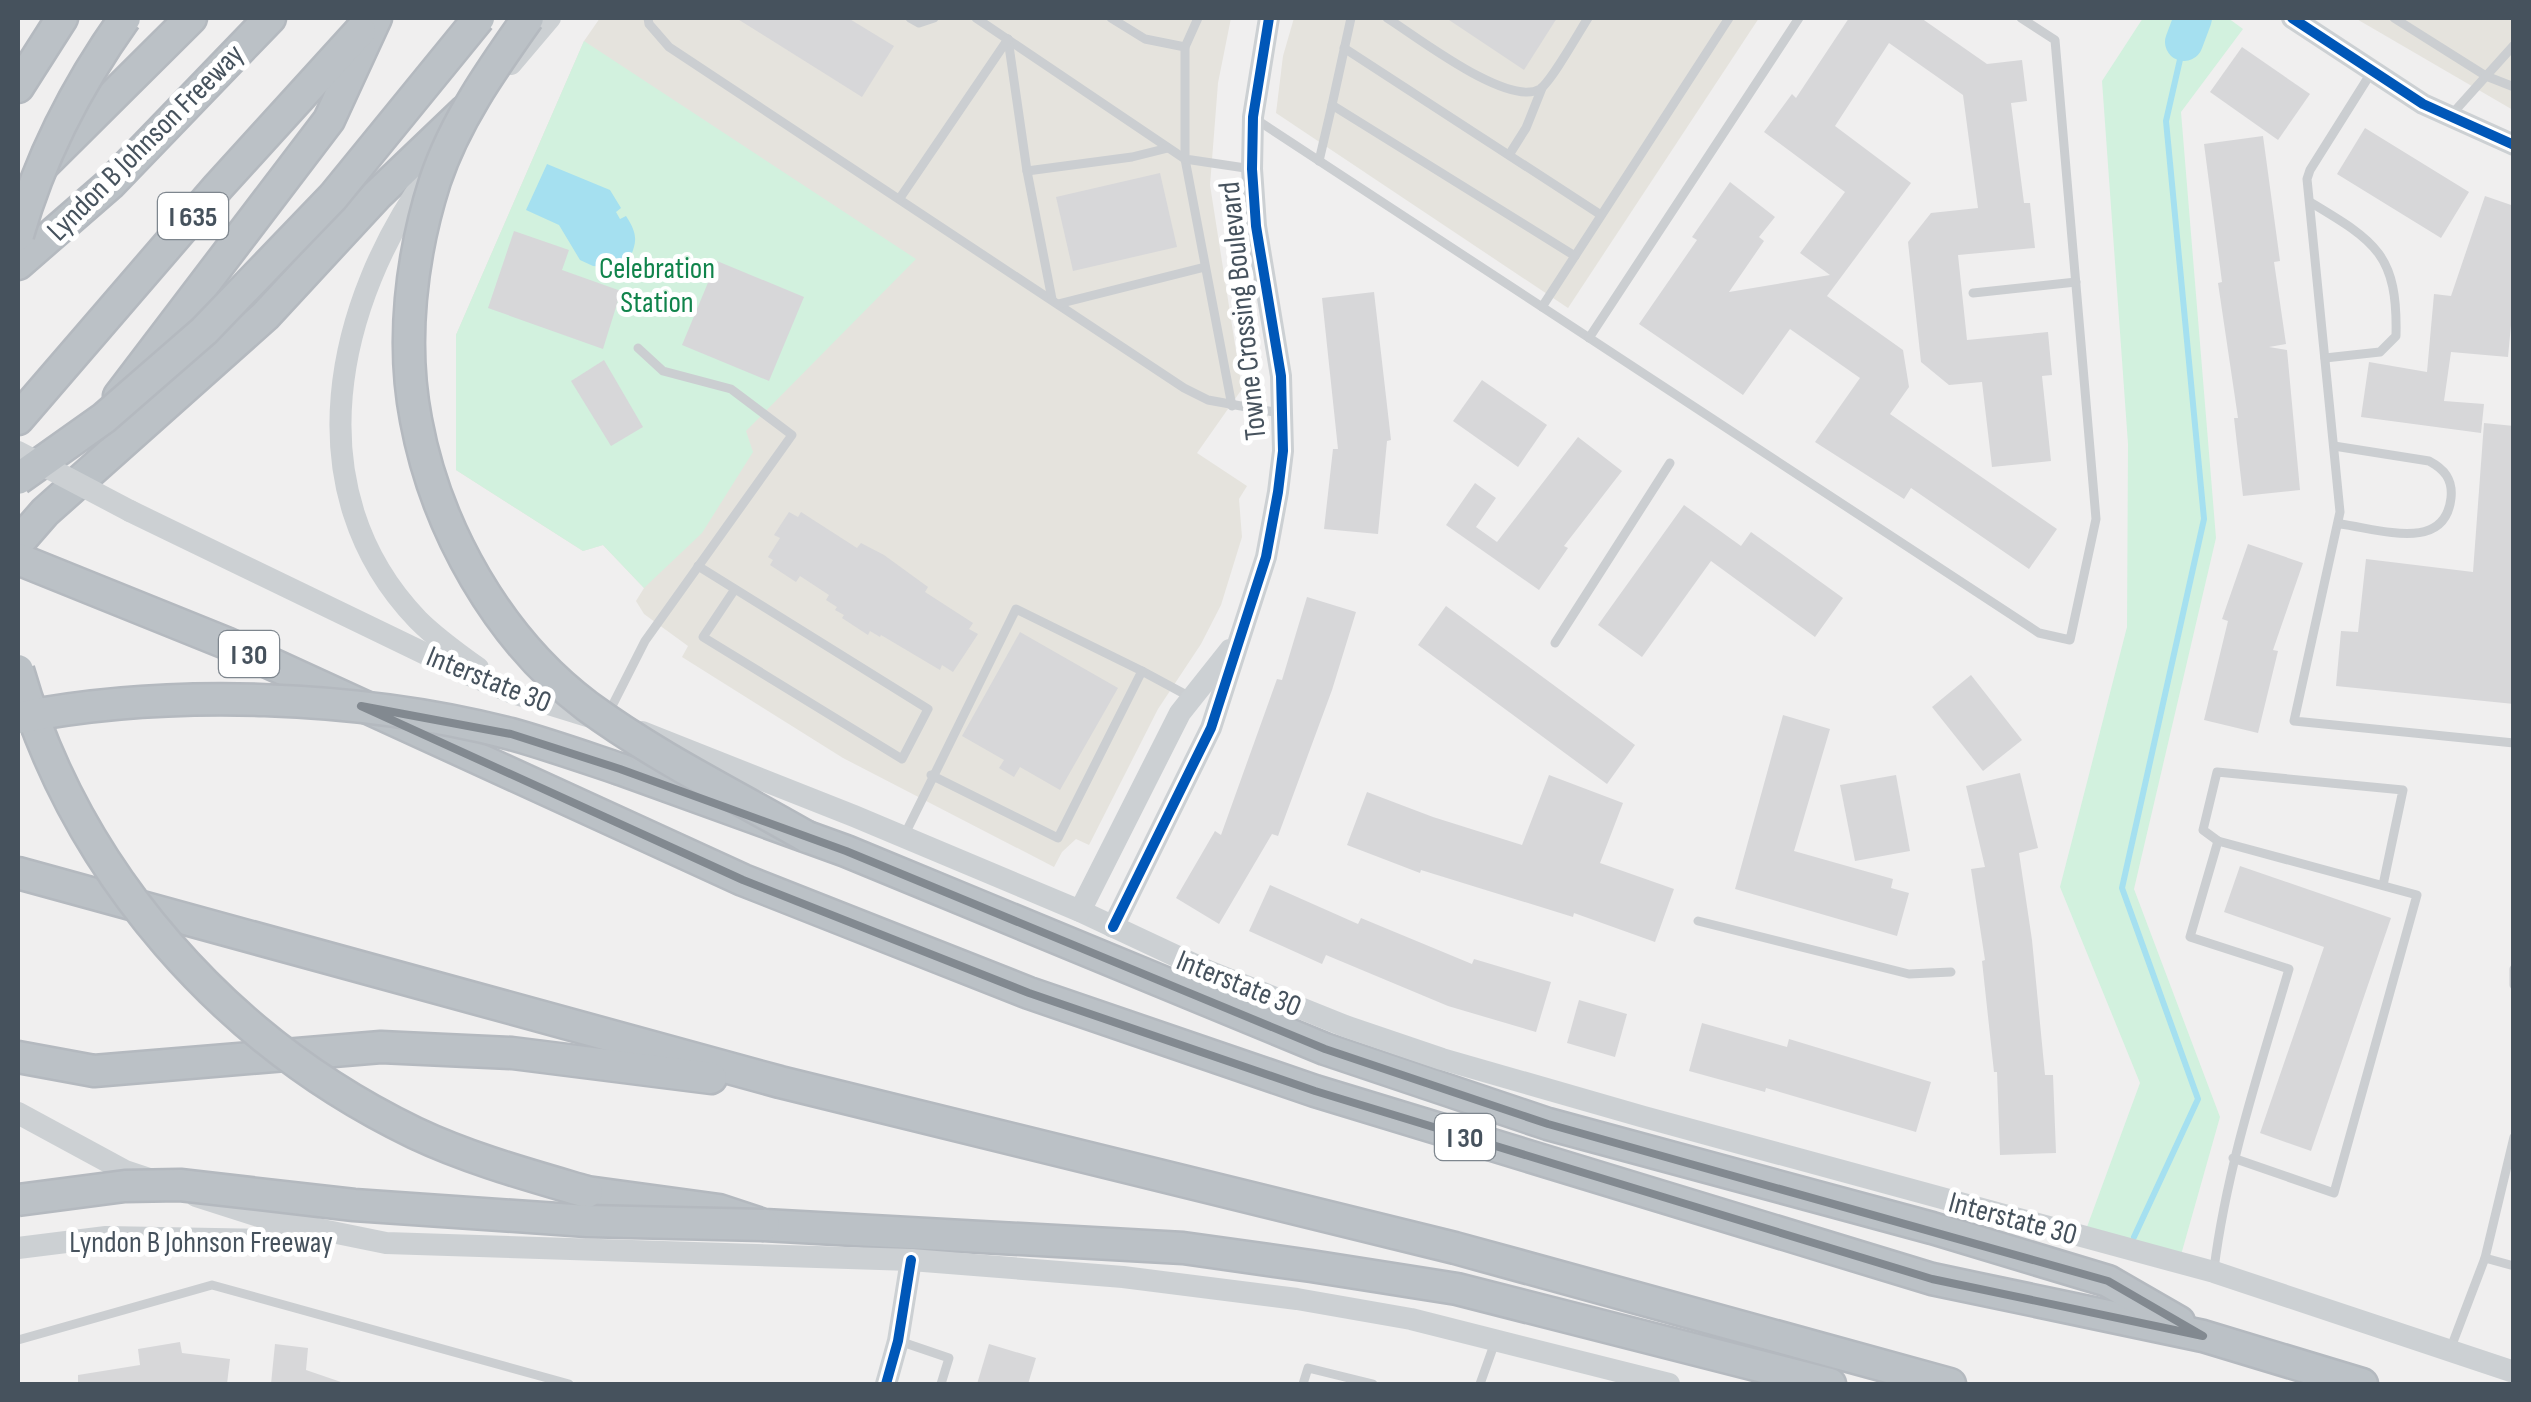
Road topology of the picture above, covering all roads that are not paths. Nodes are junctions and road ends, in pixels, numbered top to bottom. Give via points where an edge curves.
1 (62, 18) edge
2 (124, 18) edge
3 (191, 18) edge
4 (270, 18) edge
5 (374, 18) edge
6 (479, 18) edge
7 (528, 18) edge
8 (550, 18) edge
9 (648, 18) edge
10 (910, 18) edge
11 (934, 18) edge
12 (976, 18) edge
13 (1112, 18) edge
14 (1198, 18) edge
15 (1270, 18) edge
16 (1351, 18) edge
17 (1387, 18) edge
18 (1588, 18) edge
19 (1729, 18) edge
20 (1799, 18) edge
21 (2021, 18) edge
22 (2394, 18) edge
23 (2299, 19) edge
24 (1008, 39) junction
25 (2514, 45) edge
26 (1186, 47) junction
27 (1344, 48) junction
28 (2372, 70) junction
29 (2486, 76) junction
30 (501, 77) junction
31 (18, 87) edge
32 (2514, 87) edge
33 (1542, 88) junction
34 (1332, 106) junction
35 (1253, 117) junction
36 (2450, 117) junction
37 (2514, 145) edge
38 (1168, 148) junction
39 (1508, 155) junction
40 (1185, 159) junction
41 (1320, 160) junction
42 (1252, 169) junction
43 (1027, 171) junction
44 (18, 190) edge
45 (900, 198) junction
46 (2310, 202) junction
47 (1601, 216) junction
48 (18, 235) edge
49 (1575, 256) junction
50 (18, 264) edge
51 (1205, 266) junction
52 (2076, 282) junction
53 (1973, 293) dead end
54 (1055, 302) junction
55 (1542, 307) junction
56 (1590, 338) junction
57 (638, 348) dead end
58 (2325, 358) junction
59 (1232, 406) junction
60 (1282, 414) junction
61 (18, 418) edge
62 (2334, 446) junction
63 (18, 452) edge
64 (1670, 463) dead end
65 (18, 479) edge
66 (45, 512) junction
67 (2340, 524) junction
68 (18, 543) edge
69 (32, 564) edge
70 (698, 566) junction
71 (735, 588) junction
72 (1236, 642) junction
73 (1555, 644) dead end
74 (18, 670) edge
75 (1142, 671) junction
76 (514, 693) junction
77 (1192, 698) junction
78 (18, 718) edge
79 (605, 721) junction
80 (2514, 743) edge
81 (931, 775) junction
82 (904, 836) junction
83 (807, 837) junction
84 (2218, 841) junction
85 (18, 873) edge
86 (2383, 885) junction
87 (1080, 910) junction
88 (1698, 921) dead end
89 (1114, 928) junction
90 (2514, 969) edge
91 (1951, 972) dead end
92 (2514, 985) edge
93 (18, 1057) edge
94 (821, 1092) junction
95 (18, 1113) edge
96 (2514, 1137) edge
97 (2233, 1158) junction
98 (2509, 1175) edge
99 (18, 1200) edge
100 (764, 1226) junction
101 (386, 1242) junction
102 (18, 1248) edge
103 (2485, 1258) junction
104 (912, 1260) junction
105 (2514, 1266) edge
106 (2214, 1272) junction
107 (2203, 1336) junction
108 (1496, 1339) junction
109 (18, 1340) edge
110 (898, 1341) junction
111 (2450, 1350) junction
112 (2514, 1372) edge
113 (569, 1384) edge
114 (886, 1384) edge
115 (941, 1384) edge
116 (1303, 1384) edge
117 (1373, 1384) edge
118 (1480, 1384) edge
119 (1669, 1384) edge
120 (1830, 1384) edge
121 (1950, 1384) edge
122 (2362, 1384) edge

1 - 31 highway
2 - 48 highway, bridge via 60,125
3 - 44 highway
4 - 50 highway, Lyndon B Johnson Freeway / I 635 via 110,184
5 - 61 highway, I 635
5 - 66 highway via 329,120 74,454
6 - 65 highway, bridge via 333,197 204,331 104,418
7 - 83 highway, bridge via 456,132 414,262 410,352 416,419 432,481 457,544 530,653 586,705
8 - 30 main road
9 - 45 lane via 669,47
10 - 11 lane
12 - 24 lane
13 - 26 lane via 1145,39
14 - 26 lane
15 - 35 main road, Towne Crossing Boulevard
16 - 27 lane
17 - 33 lane via 1508,90
18 - 33 lane
19 - 47 lane
20 - 56 lane
21 - 52 lane via 2055,40
22 - 29 lane
23 - 28 main road
24 - 38 lane
24 - 43 lane
24 - 45 lane
25 - 29 lane
26 - 40 lane
27 - 34 lane
27 - 39 lane
28 - 36 main road
28 - 46 lane via 2310,170
29 - 32 lane
29 - 36 lane
30 - 66 highway via 265,316
30 - 76 main road via 419,188 374,266 348,348 340,462 350,502 389,584 428,628
33 - 39 lane
34 - 41 lane
34 - 49 lane
35 - 41 lane
35 - 42 main road, Towne Crossing Boulevard
36 - 37 main road
38 - 40 lane
38 - 43 lane
39 - 47 lane
40 - 42 lane
40 - 51 lane
41 - 55 lane
42 - 60 main road, Towne Crossing Boulevard
43 - 54 lane
45 - 54 lane
46 - 58 lane
46 - 58 lane via 2379,250 2397,322 2396,336 2380,352
47 - 49 lane
49 - 55 lane
51 - 54 lane
51 - 59 lane
52 - 53 lane
52 - 56 lane via 2096,519 2070,640 2038,632
54 - 59 lane via 1184,388
55 - 56 lane
57 - 70 lane via 663,371 730,389 792,434
58 - 62 lane
59 - 60 lane
60 - 72 main road, Towne Crossing Boulevard via 1266,557
62 - 67 lane
62 - 67 lane via 2429,461 2442,468 2452,491 2443,524 2424,534
63 - 76 main road, Interstate 30, bridge via 365,627
64 - 73 lane
66 - 68 highway
67 - 80 lane via 2294,720
69 - 107 highway, I 30 via 226,644 743,880 1029,993 1315,1091 1932,1279
70 - 71 lane
70 - 79 lane via 644,641
71 - 71 lane via 928,708 902,759 703,638
72 - 77 main road, Towne Crossing Boulevard
72 - 89 main road, Towne Crossing Boulevard via 1211,728
74 - 100 highway, bridge via 43,746 130,897 196,977 313,1074 418,1134 481,1159 587,1192 719,1210
75 - 77 lane
75 - 81 lane via 1016,609
75 - 81 lane via 1058,838
76 - 79 main road, Interstate 30
77 - 87 main road, Towne Crossing Boulevard
78 - 83 highway, bridge via 186,700 356,705 510,734
79 - 82 main road, Interstate 30
81 - 82 lane
82 - 87 main road, Interstate 30
83 - 107 highway via 1325,1049 1530,1118 2108,1281
84 - 86 lane
84 - 86 lane via 2204,830 2217,772 2403,790
84 - 97 lane via 2190,937 2289,969
85 - 94 highway
86 - 97 lane via 2417,894 2334,1193
87 - 89 main road, Interstate 30
88 - 91 lane via 1909,974
89 - 106 main road, Interstate 30 via 1312,1013 1442,1059
90 - 92 lane
93 - 94 highway via 94,1071 400,1048 512,1053
94 - 121 highway via 1455,1248
95 - 101 main road via 125,1170 194,1196
96 - 98 lane
97 - 106 lane
98 - 103 lane
99 - 100 highway, bridge via 180,1185 451,1212
100 - 120 highway via 1183,1248 1311,1266 1457,1289
101 - 102 main road, Lyndon B Johnson Freeway via 106,1237
101 - 104 main road
103 - 105 lane
103 - 111 lane
104 - 108 main road via 1298,1299
104 - 110 main road
106 - 111 main road, Interstate 30
107 - 122 highway, I 30
108 - 118 lane
108 - 119 main road
109 - 113 lane via 212,1284
110 - 114 main road
110 - 115 lane via 949,1358
111 - 112 main road, Interstate 30
116 - 117 lane via 1308,1368

